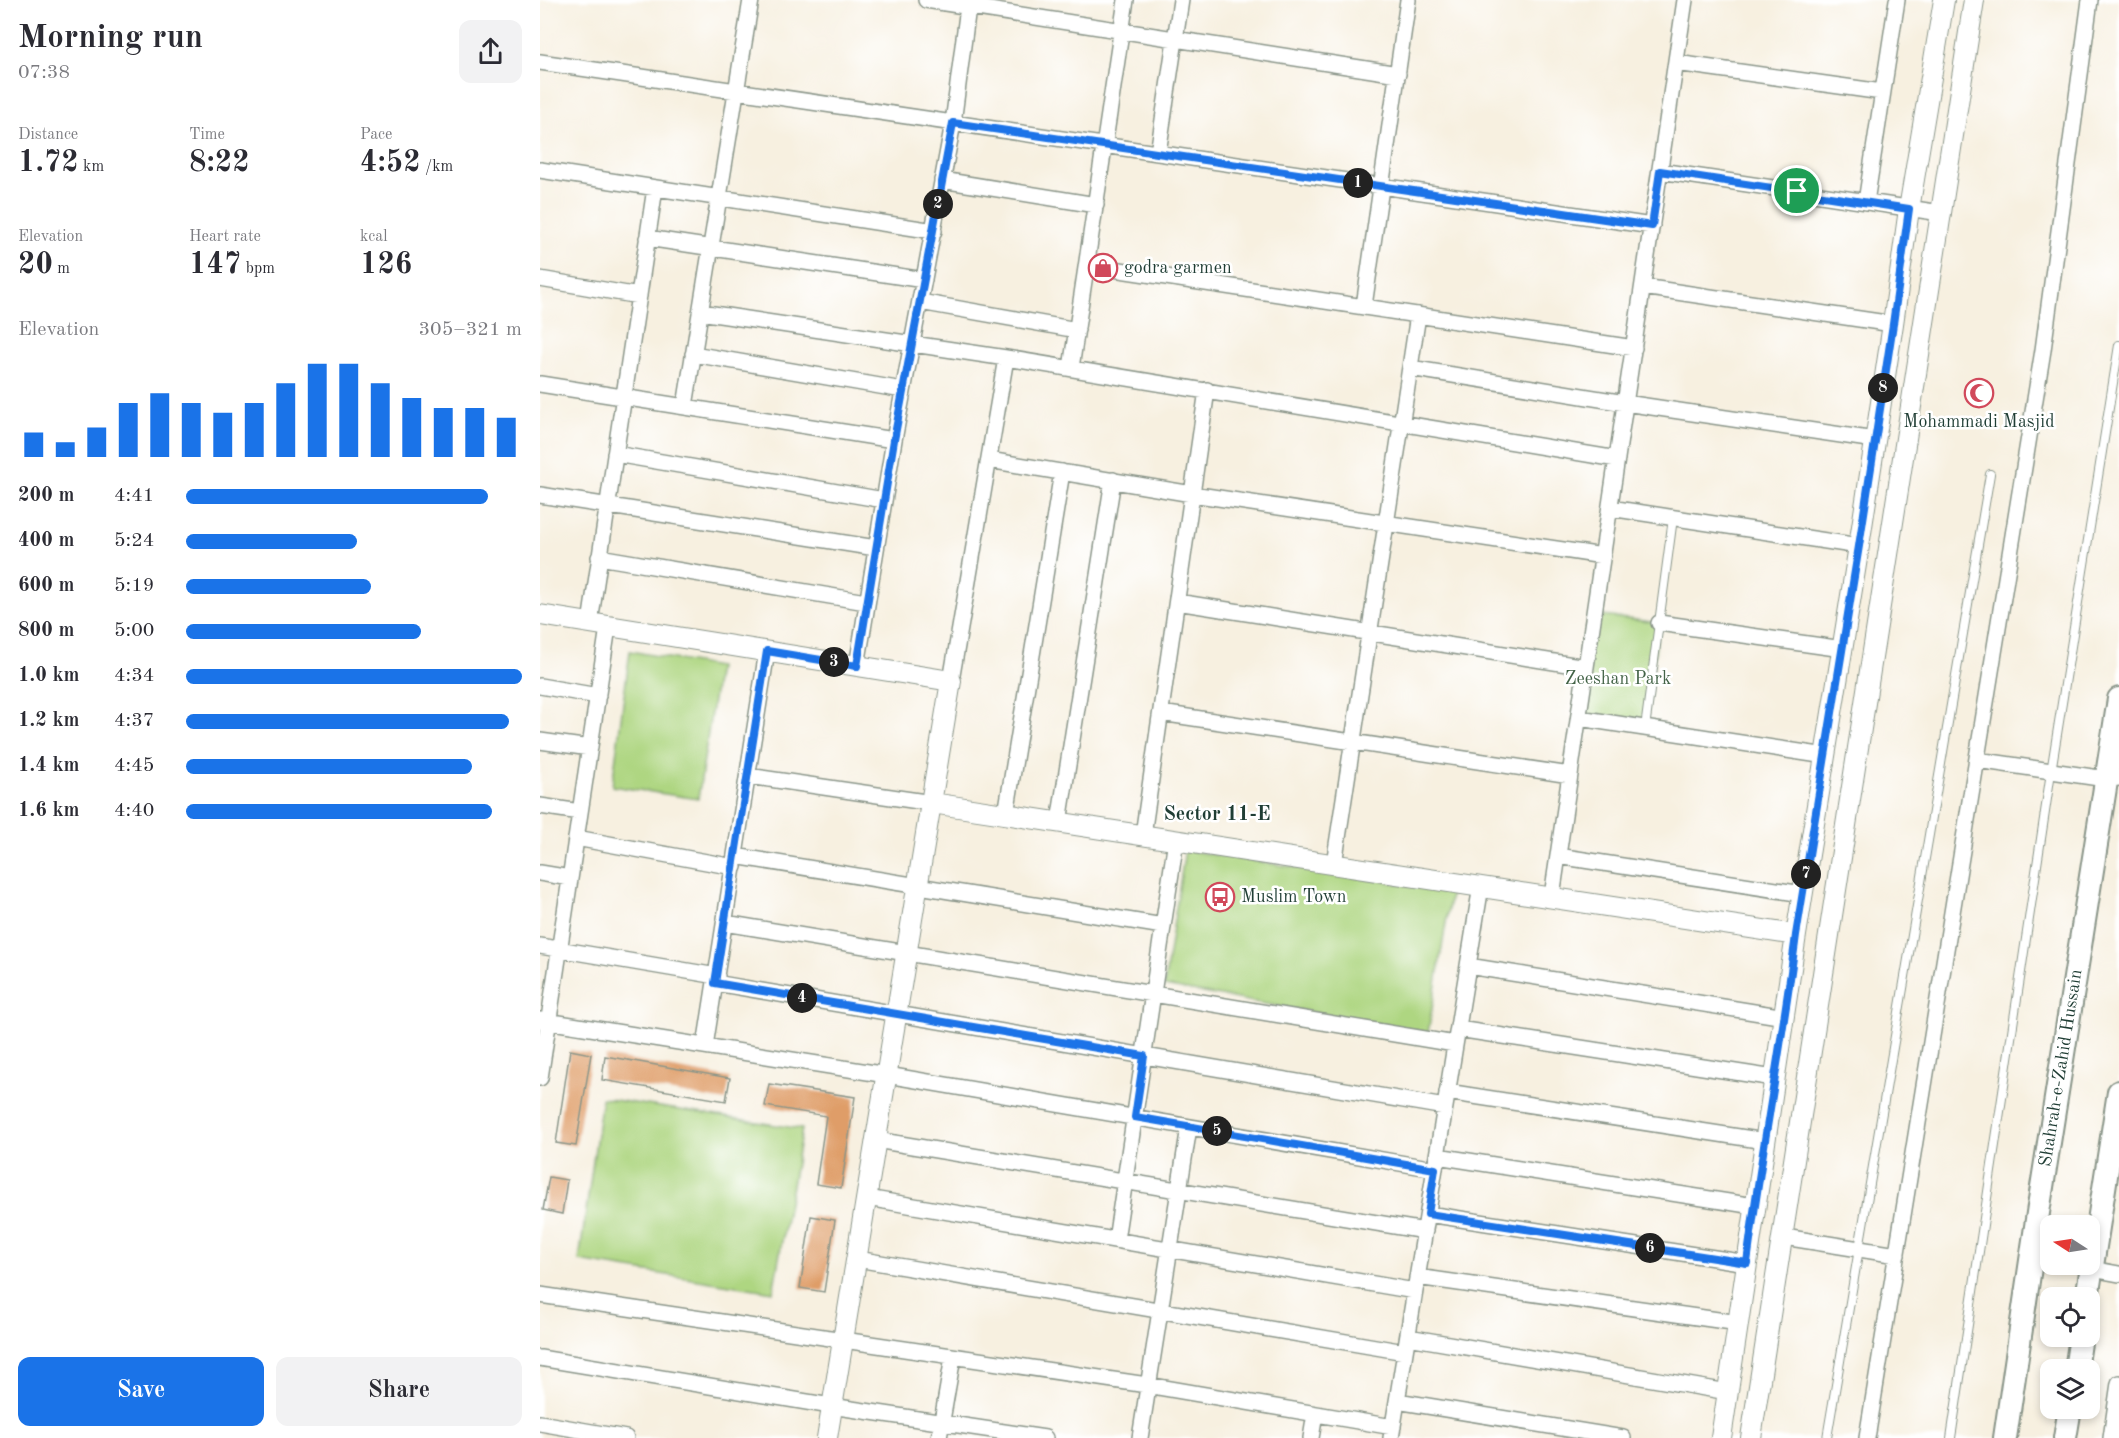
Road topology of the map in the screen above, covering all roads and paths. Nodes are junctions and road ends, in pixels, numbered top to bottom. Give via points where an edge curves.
1 (750, 0) edge
2 (926, 0) edge
3 (1126, 0) edge
4 (1180, 0) edge
5 (1408, 0) edge
6 (1685, 0) edge
7 (1897, 0) edge
8 (1944, 0) edge
9 (1974, 0) edge
10 (2090, 0) edge
11 (968, 7) junction
12 (1121, 32) junction
13 (1175, 40) junction
14 (540, 62) edge
15 (1676, 63) junction
16 (1398, 74) junction
17 (736, 91) junction
18 (1882, 92) junction
19 (953, 123) junction
20 (1104, 145) junction
21 (1158, 153) junction
22 (540, 170) edge
23 (1660, 171) junction
24 (942, 180) junction
25 (1381, 186) junction
26 (655, 188) junction
27 (718, 197) junction
28 (1866, 202) junction
29 (1096, 205) junction
30 (1909, 209) junction
31 (1941, 213) junction
32 (1652, 226) junction
33 (934, 231) junction
34 (647, 238) junction
35 (710, 248) junction
36 (1087, 265) junction
37 (540, 279) edge
38 (924, 280) junction
39 (1642, 287) junction
40 (639, 296) junction
41 (920, 302) junction
42 (1364, 306) junction
43 (700, 312) junction
44 (1418, 315) junction
45 (1893, 324) junction
46 (1077, 330) junction
47 (912, 343) junction
48 (2119, 345) edge
49 (1634, 348) junction
50 (693, 354) junction
51 (1006, 358) junction
52 (1071, 368) junction
53 (1410, 368) junction
54 (540, 384) edge
55 (903, 390) junction
56 (1207, 390) junction
57 (623, 396) junction
58 (1626, 403) junction
59 (685, 406) junction
60 (1402, 423) junction
61 (894, 440) junction
62 (1875, 440) junction
63 (615, 454) junction
64 (1617, 459) junction
65 (989, 460) junction
66 (1062, 472) junction
67 (1990, 474) dead end
68 (1113, 480) junction
69 (1192, 494) junction
70 (540, 495) edge
71 (884, 500) junction
72 (607, 505) junction
73 (1610, 508) junction
74 (1673, 518) junction
75 (1388, 524) junction
76 (1859, 546) junction
77 (876, 548) junction
78 (1603, 556) junction
79 (600, 557) junction
80 (866, 602) junction
81 (1177, 602) junction
82 (540, 615) edge
83 (1659, 623) junction
84 (599, 625) junction
85 (1370, 633) junction
86 (1843, 649) junction
87 (767, 651) junction
88 (857, 666) junction
89 (1586, 667) junction
90 (951, 681) junction
91 (540, 686) edge
92 (598, 696) junction
93 (2119, 699) edge
94 (1161, 713) junction
95 (1579, 718) junction
96 (1645, 728) junction
97 (540, 741) edge
98 (1353, 742) junction
99 (590, 748) junction
100 (1826, 756) junction
101 (1977, 760) junction
102 (2051, 772) junction
103 (1570, 775) junction
104 (748, 776) junction
105 (2113, 778) edge
106 (933, 803) junction
107 (540, 806) edge
108 (580, 812) junction
109 (1006, 814) junction
110 (1059, 822) junction
111 (1143, 835) junction
112 (576, 838) junction
113 (1176, 840) junction
114 (1558, 856) junction
115 (734, 862) junction
116 (1334, 864) junction
117 (540, 873) edge
118 (570, 878) junction
119 (919, 885) junction
120 (1481, 886) junction
121 (1803, 894) junction
122 (1552, 896) junction
123 (725, 923) junction
124 (1163, 926) junction
125 (1796, 935) junction
126 (540, 946) edge
127 (559, 949) junction
128 (907, 953) junction
129 (1468, 966) junction
130 (716, 980) junction
131 (1153, 994) junction
132 (897, 1014) junction
133 (1785, 1017) junction
134 (544, 1020) edge
135 (1457, 1037) junction
136 (705, 1046) junction
137 (1144, 1056) junction
138 (887, 1075) junction
139 (540, 1078) edge
140 (1774, 1078) junction
141 (2119, 1092) edge
142 (1446, 1100) junction
143 (1135, 1117) junction
144 (1189, 1127) junction
145 (876, 1140) junction
146 (1765, 1141) junction
147 (1436, 1162) junction
148 (1125, 1181) junction
149 (1179, 1190) junction
150 (867, 1198) junction
151 (1754, 1206) junction
152 (1428, 1214) junction
153 (2100, 1217) edge
154 (1425, 1231) junction
155 (1784, 1237) junction
156 (1116, 1240) junction
157 (1858, 1249) junction
158 (1169, 1250) junction
159 (1897, 1255) junction
160 (856, 1259) junction
161 (1747, 1263) junction
162 (2100, 1270) edge
163 (2119, 1274) edge
164 (1416, 1284) junction
165 (540, 1295) edge
166 (1159, 1310) junction
167 (1739, 1323) junction
168 (843, 1341) junction
169 (1406, 1345) junction
170 (953, 1357) junction
171 (540, 1358) edge
172 (2119, 1383) edge
173 (1147, 1385) junction
174 (1728, 1392) junction
175 (1397, 1401) junction
176 (831, 1406) junction
177 (1314, 1414) junction
178 (2068, 1419) edge
179 (540, 1424) edge
180 (940, 1430) edge
181 (1392, 1432) edge
182 (626, 1438) edge
183 (827, 1438) edge
184 (1045, 1438) edge
185 (1140, 1438) edge
186 (1311, 1438) edge
187 (1623, 1438) edge
188 (1721, 1438) edge
189 (1751, 1438) edge
190 (1827, 1438) edge
191 (1868, 1438) edge
192 (1951, 1438) edge
193 (2006, 1438) edge
194 (2065, 1438) edge
195 (2111, 1438) edge

1 - 17 street
2 - 11 street
3 - 12 street
4 - 13 street
5 - 16 street
6 - 15 street
7 - 18 street
8 - 30 street
9 - 31 street
10 - 101 street via 2043,350
11 - 12 street
11 - 19 street
12 - 13 street
12 - 20 street
13 - 16 street
13 - 21 street
14 - 17 street
15 - 18 street
15 - 23 street
16 - 25 street
17 - 19 street
17 - 27 street
18 - 28 street
19 - 20 street
19 - 24 street
20 - 21 street
20 - 29 street
21 - 25 street
22 - 26 street
23 - 28 street
23 - 32 street
24 - 29 street
24 - 33 street
25 - 32 street
25 - 42 street
26 - 27 street
26 - 34 street
27 - 33 street
27 - 35 street
28 - 30 street
29 - 36 street
30 - 31 street
30 - 45 street
31 - 155 street
32 - 39 street
33 - 38 street
34 - 35 street
34 - 40 street
35 - 38 street
35 - 43 street
36 - 42 street
36 - 46 street
37 - 40 street
38 - 41 street
39 - 45 street
39 - 49 street
40 - 57 street
41 - 46 street
41 - 47 street
42 - 44 street
43 - 47 street
43 - 50 street
44 - 49 street
44 - 53 street
45 - 62 street
46 - 52 street
47 - 51 street
47 - 55 street
48 - 102 lane
49 - 58 street
50 - 55 street
50 - 59 street
51 - 52 street
51 - 65 street
52 - 56 street
53 - 58 street
53 - 60 street
54 - 57 street
55 - 61 street
56 - 60 street
56 - 69 street
57 - 59 street
57 - 63 street
58 - 62 street
58 - 64 street
59 - 61 street
60 - 64 street
60 - 75 street
61 - 71 street
62 - 76 street
63 - 71 street
63 - 72 street
64 - 73 street
65 - 66 street
65 - 90 street
66 - 68 street
66 - 109 street
67 - 157 lane
68 - 69 street
68 - 110 street
69 - 75 street
69 - 81 street
70 - 72 street
71 - 77 street
72 - 77 street
72 - 79 street
73 - 74 street
73 - 78 street
74 - 76 street
74 - 83 lane
75 - 78 street
75 - 85 street
76 - 86 street
77 - 80 street
78 - 89 street
79 - 80 street
79 - 84 street
80 - 88 street
81 - 85 street
81 - 94 street
82 - 84 street
83 - 86 street
83 - 96 lane
84 - 87 street
84 - 92 street
85 - 89 street
85 - 98 street
86 - 100 street
87 - 88 street
87 - 104 street
88 - 90 street
89 - 95 street
90 - 106 street
91 - 92 street
92 - 99 street
93 - 105 main road, Shahrah-e-Zahid Hussain
94 - 98 street
94 - 111 street
95 - 96 street
95 - 103 street
96 - 100 street
97 - 99 street
98 - 103 street
98 - 116 street
99 - 108 street
100 - 121 street
101 - 102 street
101 - 159 street
102 - 105 street
102 - 192 lane
103 - 114 street
104 - 106 street
104 - 115 street
105 - 193 main road, Shahrah-e-Zahid Hussain via 2039,1206
106 - 109 street
106 - 119 street
107 - 108 street
108 - 112 street
109 - 110 street
110 - 111 street
111 - 113 street
112 - 115 street
112 - 118 street
113 - 116 street
113 - 124 street
114 - 121 street
114 - 122 street
115 - 119 street
115 - 123 street
116 - 120 street
117 - 118 street
118 - 127 street
119 - 124 street
119 - 128 street
120 - 122 street
120 - 129 street
121 - 125 street
122 - 125 street
123 - 128 street
123 - 130 street
124 - 131 street
125 - 133 street
126 - 127 street
127 - 130 street
127 - 134 street
128 - 131 street
128 - 132 street
129 - 133 street
129 - 135 street
130 - 132 street
130 - 136 street
131 - 135 street
131 - 137 street
132 - 137 street
132 - 138 street
133 - 140 street
134 - 136 street
134 - 139 street
135 - 140 street
135 - 142 street
136 - 138 street
137 - 142 street
137 - 143 street
138 - 143 street
138 - 145 street
140 - 146 street
141 - 153 main road
142 - 146 street
142 - 147 street
143 - 144 street
143 - 148 street
144 - 147 street
144 - 149 street
145 - 148 street
145 - 150 street
146 - 151 street
147 - 151 street
147 - 152 street
148 - 149 street
148 - 156 street
149 - 154 street
149 - 158 street
150 - 156 street
150 - 160 street
151 - 161 street
152 - 154 street
152 - 161 street
154 - 164 street
155 - 157 street
155 - 189 street
156 - 158 street
157 - 159 street
157 - 190 lane
158 - 164 street
158 - 166 street
159 - 191 street
160 - 166 street
160 - 168 street
161 - 167 street
162 - 163 street
164 - 167 street
164 - 169 street
165 - 168 street
166 - 169 street
166 - 173 street
167 - 174 street
168 - 170 street
168 - 176 street
169 - 174 street
169 - 175 street
170 - 173 street
170 - 180 street
171 - 176 street
172 - 195 street
173 - 177 street
173 - 185 street
174 - 188 street
175 - 181 street
175 - 187 street
176 - 180 street
176 - 183 street
177 - 181 street
177 - 186 street
178 - 194 main road
179 - 182 street
180 - 184 street

